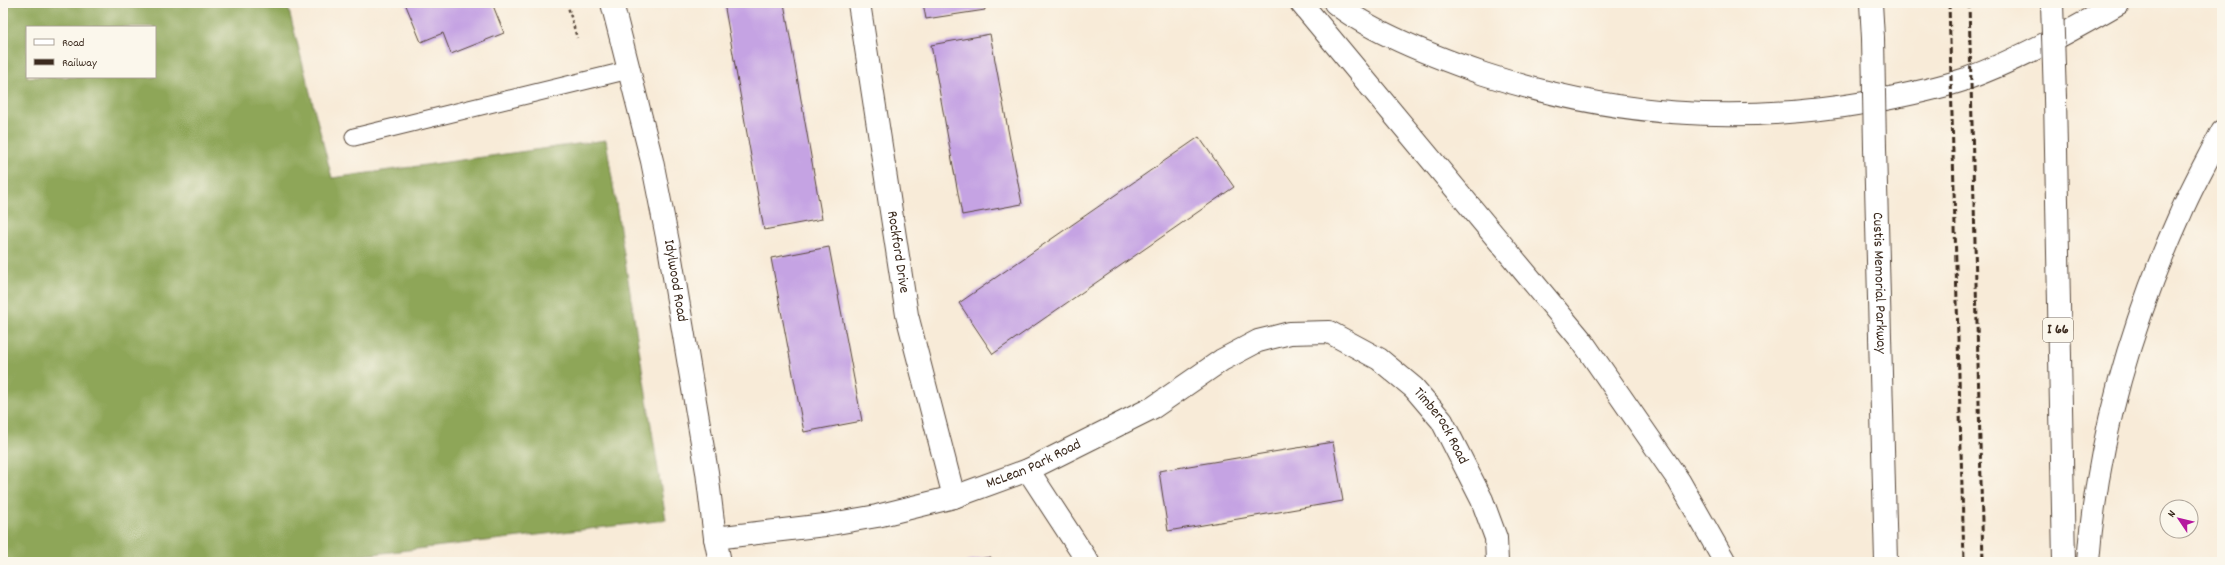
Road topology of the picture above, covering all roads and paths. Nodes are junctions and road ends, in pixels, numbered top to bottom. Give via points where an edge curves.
1 (567, 3) edge
2 (612, 3) edge
3 (859, 3) edge
4 (1301, 3) edge
5 (1335, 3) edge
6 (1871, 3) edge
7 (2052, 3) edge
8 (2120, 3) edge
9 (577, 38) dead end
10 (629, 70) junction
11 (354, 137) dead end
12 (2219, 138) edge
13 (1329, 332) joint
14 (1028, 470) junction
15 (954, 497) junction
16 (715, 538) junction
17 (720, 562) edge
18 (1088, 562) edge
19 (1497, 562) edge
20 (1725, 562) edge
21 (1886, 562) edge
22 (2064, 562) edge
23 (2088, 562) edge

1 - 9 path
2 - 10 main road, Idylwood Road
3 - 15 main road, Rockford Drive via 907,315
4 - 20 main road via 1582,341 1679,481
5 - 8 main road via 1387,34 1462,66 1529,89 1606,106 1721,115 1786,113 1843,106 1943,86 2029,52
6 - 21 main road, Custis Memorial Parkway, bridge
7 - 22 main road, I 66, bridge
10 - 11 lane
10 - 16 main road, Idylwood Road via 652,161 669,247 707,472
12 - 23 main road via 2180,214 2163,254 2144,303 2122,374 2099,478
13 - 14 main road, McLean Park Road via 1290,333 1258,341 1222,360 1154,407
13 - 19 main road, Timberock Road via 1378,359 1414,388 1442,421 1482,500 1496,538
14 - 15 main road, McLean Park Road
14 - 18 main road
15 - 16 main road, McLean Park Road via 870,518
16 - 17 main road, Idylwood Road

